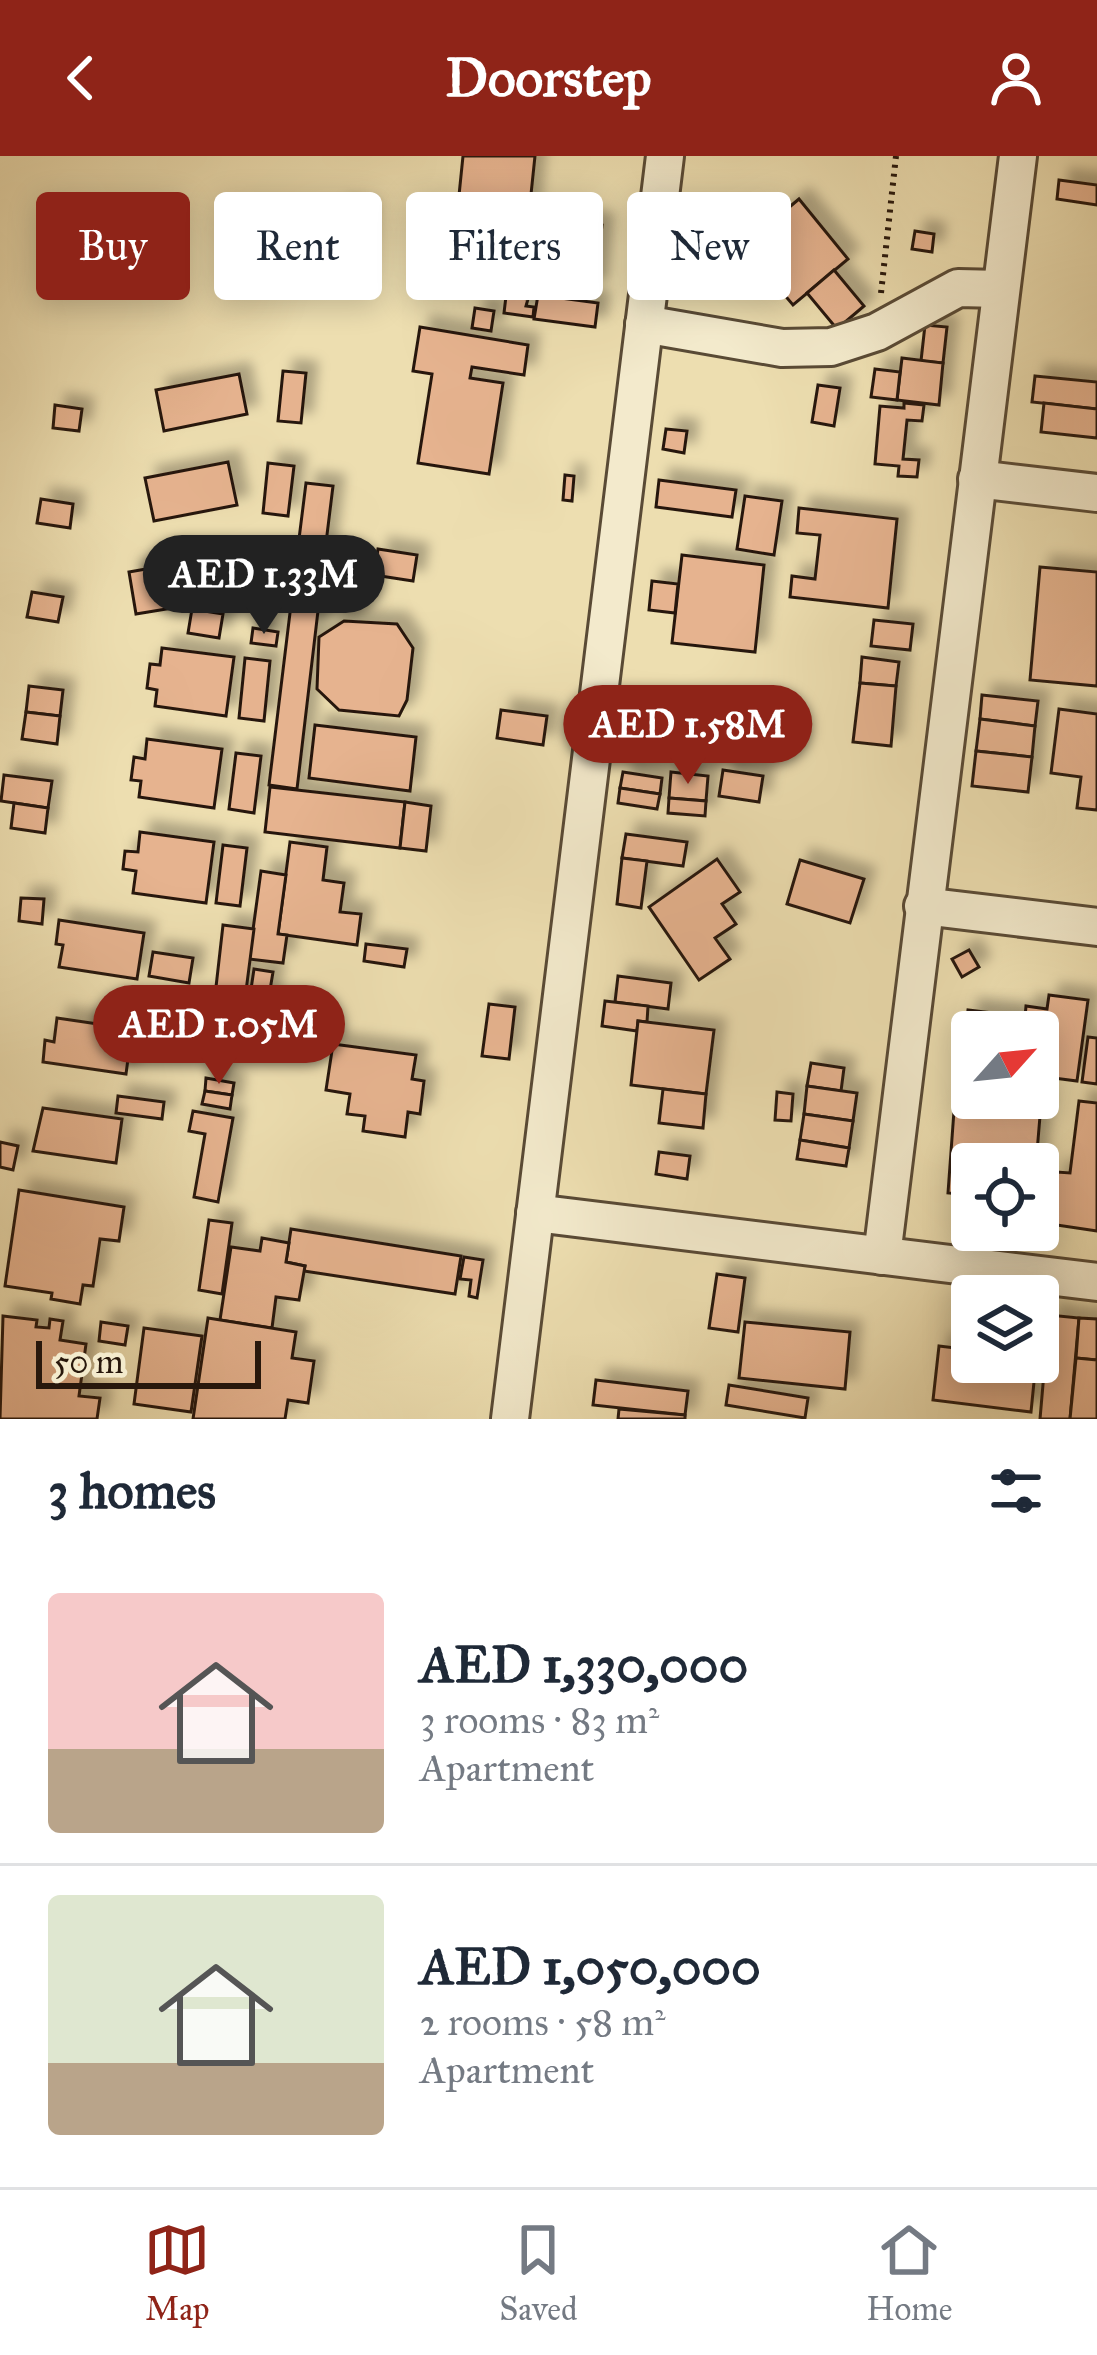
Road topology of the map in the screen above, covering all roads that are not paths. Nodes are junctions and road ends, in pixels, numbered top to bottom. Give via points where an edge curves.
1 (665, 156) edge
2 (1018, 156) edge
3 (1001, 289) junction
4 (644, 324) junction
5 (977, 479) junction
6 (1097, 493) edge
7 (923, 906) junction
8 (1097, 927) edge
9 (535, 1213) junction
10 (882, 1256) junction
11 (1097, 1282) edge
12 (510, 1419) edge

1 - 4 street
2 - 3 street
3 - 4 street via 958,288 877,332 806,350
3 - 5 street
4 - 9 street
5 - 6 street
5 - 7 street
7 - 8 street
7 - 10 street
9 - 10 street
9 - 12 street
10 - 11 street

